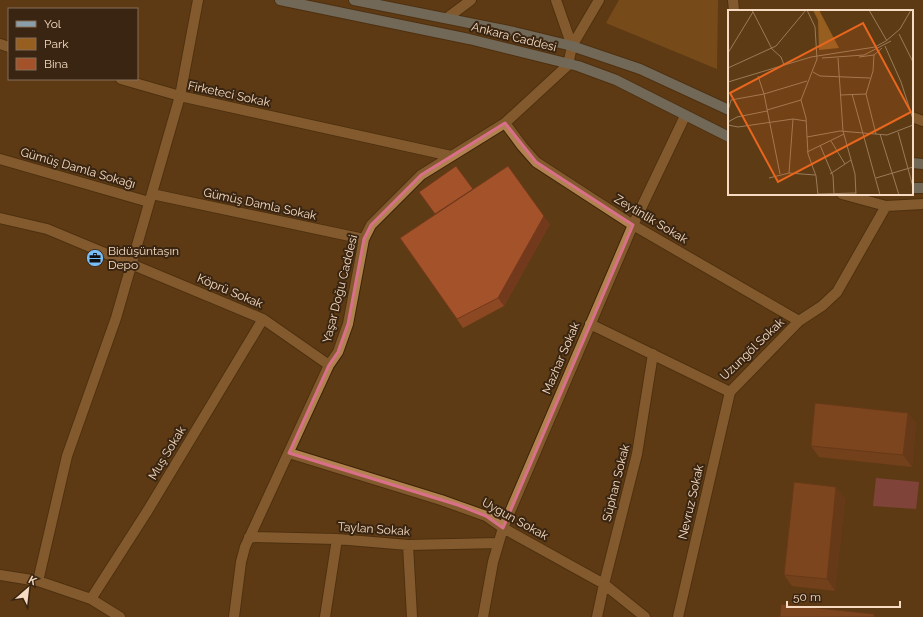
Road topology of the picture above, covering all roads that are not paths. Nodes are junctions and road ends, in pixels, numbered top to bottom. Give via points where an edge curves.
1 (198, 0) edge
2 (280, 0) edge
3 (354, 0) edge
4 (470, 0) edge
5 (556, 0) edge
6 (598, 0) edge
7 (733, 0) edge
8 (373, 2) edge
9 (734, 10) edge
10 (447, 18) junction
11 (572, 46) junction
12 (568, 65) junction
13 (124, 80) edge
14 (180, 96) junction
15 (728, 110) edge
16 (685, 116) junction
17 (913, 118) edge
18 (923, 121) edge
19 (505, 122) junction
20 (728, 137) edge
21 (451, 156) junction
22 (0, 159) edge
23 (913, 163) edge
24 (923, 164) edge
25 (846, 195) edge
26 (151, 198) junction
27 (923, 204) edge
28 (886, 206) junction
29 (0, 218) edge
30 (634, 225) junction
31 (364, 239) junction
32 (132, 264) junction
33 (263, 319) junction
34 (799, 321) junction
35 (590, 324) junction
36 (653, 354) junction
37 (329, 365) junction
38 (730, 392) junction
39 (289, 453) junction
40 (503, 528) junction
41 (249, 537) junction
42 (337, 539) junction
43 (498, 543) junction
44 (408, 545) junction
45 (0, 574) edge
46 (38, 581) junction
47 (604, 584) junction
48 (91, 599) junction
49 (120, 617) edge
50 (234, 617) edge
51 (325, 617) edge
52 (412, 617) edge
53 (483, 617) edge
54 (597, 617) edge
55 (645, 617) edge
56 (678, 617) edge

1 - 14 street
2 - 12 main road, Ankara Caddesi via 469,39
3 - 8 main road, Ankara Caddesi
4 - 10 street
5 - 11 street
6 - 11 street
7 - 9 street
8 - 10 main road, Ankara Caddesi
10 - 11 main road, Ankara Caddesi
11 - 12 street
11 - 15 main road, Ankara Caddesi via 640,69
12 - 16 main road, Ankara Caddesi via 578,66 616,80
12 - 19 street, Yaşar Doğu Caddesi
13 - 14 street
14 - 21 street, Firketeci Sokak
14 - 26 street, Firketeci Sokak
16 - 20 main road, Ankara Caddesi
16 - 30 street, Mazhar Sokak
17 - 18 street
19 - 21 street, Yaşar Doğu Caddesi
19 - 30 street, Zeytinlik Sokak via 536,162
21 - 31 street, Yaşar Doğu Caddesi via 421,175 371,225
22 - 26 street, Gümüş Damla Sokağı
23 - 24 main road
25 - 28 street
26 - 31 street, Gümüş Damla Sokak
26 - 32 street, Firketeci Sokak
27 - 28 street
28 - 34 street, Uzungöl Sokak via 837,292 822,306
29 - 32 street, Köprü Sokak via 47,229
30 - 34 street, Zeytinlik Sokak
30 - 35 street, Mazhar Sokak
31 - 37 street, Yaşar Doğu Caddesi via 348,324 338,352
32 - 33 street, Köprü Sokak
32 - 46 street, Firketeci Sokak via 116,318 67,456
33 - 37 street, Köprü Sokak
33 - 48 street, Muş Sokak via 152,504
34 - 38 street, Uzungöl Sokak
35 - 36 street, Uzungöl Sokak
35 - 40 street, Mazhar Sokak
36 - 38 street, Uzungöl Sokak
36 - 47 street, Süphan Sokak via 637,454
37 - 39 street, Yaşar Doğu Caddesi
38 - 56 street, Nevruz Sokak
39 - 40 street, Uygun Sokak via 458,505 486,516
39 - 41 street, Yaşar Doğu Caddesi
40 - 43 street, Mazhar Sokak
40 - 47 street, Uygun Sokak
41 - 42 street, Taylan Sokak
41 - 50 street, Yaşar Doğu Caddesi via 241,562
42 - 44 street, Taylan Sokak
42 - 51 street
43 - 44 street, Taylan Sokak
43 - 53 street, Mazhar Sokak
44 - 52 street
45 - 46 street
46 - 48 street
47 - 54 street, Süphan Sokak
47 - 55 street, Uygun Sokak
48 - 49 street

